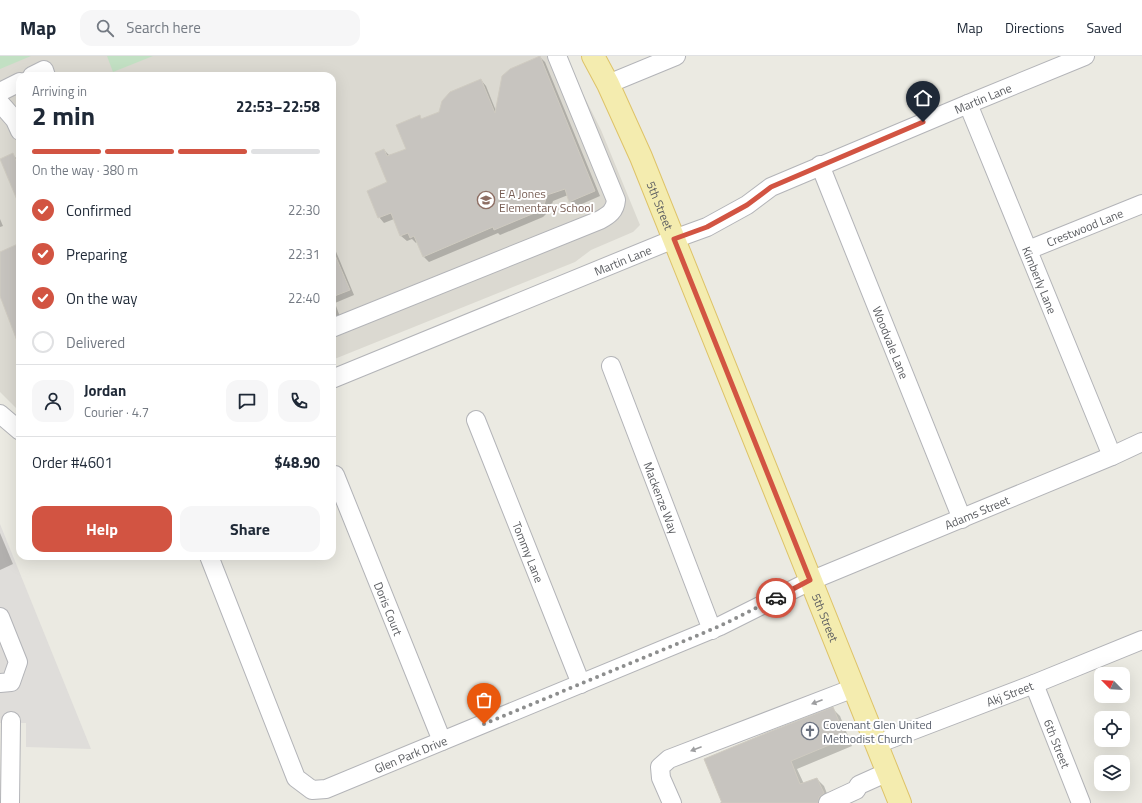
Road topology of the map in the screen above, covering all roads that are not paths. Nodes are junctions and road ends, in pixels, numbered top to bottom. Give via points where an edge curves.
1 (558, 56) edge
2 (593, 56) edge
3 (676, 56) edge
4 (1085, 56) edge
5 (16, 84) edge
6 (608, 84) junction
7 (0, 92) edge
8 (0, 104) edge
9 (968, 104) junction
10 (16, 122) edge
11 (820, 165) junction
12 (1142, 204) edge
13 (674, 239) junction
14 (1028, 250) junction
15 (336, 326) edge
16 (611, 366) dead end
17 (336, 377) edge
18 (0, 414) edge
19 (476, 420) dead end
20 (16, 428) edge
21 (1142, 442) edge
22 (1112, 456) junction
23 (336, 477) edge
24 (962, 519) junction
25 (211, 560) edge
26 (810, 580) junction
27 (0, 617) edge
28 (712, 630) junction
29 (1142, 640) edge
30 (0, 683) edge
31 (581, 684) junction
32 (1034, 684) junction
33 (854, 688) junction
34 (11, 721) dead end
35 (442, 742) junction
36 (877, 744) junction
37 (888, 772) junction
38 (10, 803) edge
39 (672, 803) edge
40 (828, 803) edge
41 (900, 803) edge
42 (1081, 803) edge

1 - 15 street via 616,200 615,209 600,220
2 - 6 main road, 5th Street
3 - 6 street
4 - 9 street, Martin Lane
5 - 7 street
6 - 13 main road, 5th Street
8 - 10 street
9 - 11 street, Martin Lane
9 - 14 street, Kimberly Lane
11 - 13 street, Martin Lane via 771,187 747,205 707,227
11 - 24 street, Woodvale Lane
12 - 14 street, Crestwood Lane
13 - 17 street, Martin Lane
13 - 26 main road, 5th Street
14 - 22 street, Kimberly Lane
16 - 28 street, Mackenze Way
18 - 20 street
19 - 31 street, Tommy Lane
21 - 22 street, Adams Street
22 - 24 street, Adams Street
23 - 35 street, Doris Court
24 - 26 street, Adams Street
25 - 35 street, Glen Park Drive via 296,778 312,790 326,789
26 - 28 street, Glen Park Drive
26 - 33 main road, 5th Street
27 - 30 street via 18,662 11,682
28 - 31 street, Glen Park Drive
29 - 32 street, Akj Street
31 - 35 street, Glen Park Drive
32 - 36 street, Akj Street
32 - 42 street, 6th Street
33 - 36 main road, 5th Street
33 -> 39 street via 669,759 660,767 661,778
34 - 38 street
36 - 37 main road, 5th Street
37 - 40 street
37 - 41 main road, 5th Street

